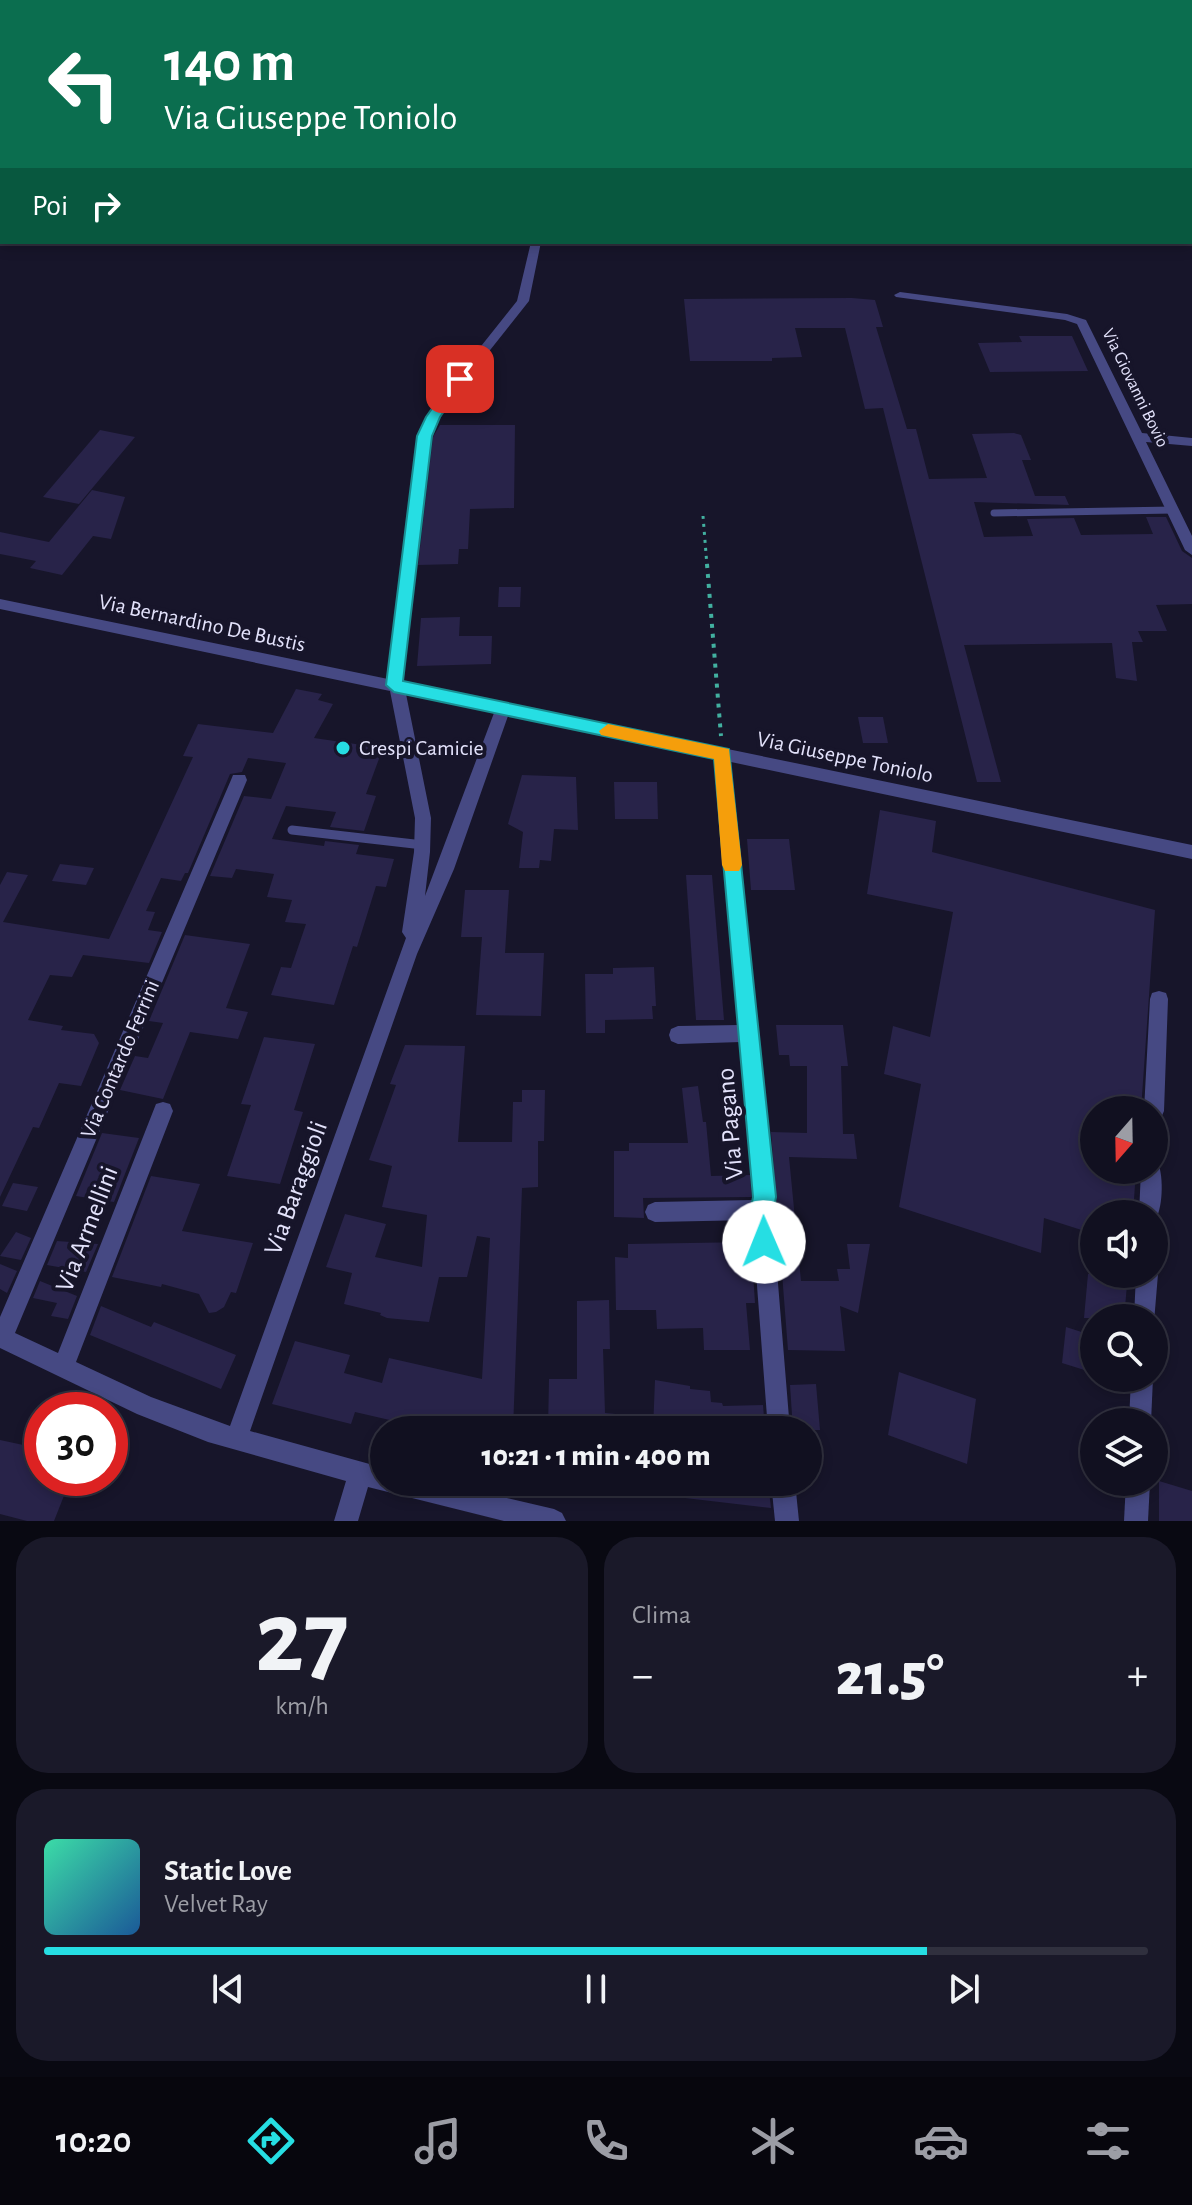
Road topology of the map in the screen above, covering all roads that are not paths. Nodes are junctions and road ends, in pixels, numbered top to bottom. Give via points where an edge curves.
1 (536, 244) edge
2 (900, 295) dead end
3 (1138, 437) junction
4 (1192, 442) edge
5 (1173, 510) junction
6 (994, 513) dead end
7 (1192, 550) edge
8 (0, 604) edge
9 (394, 685) junction
10 (503, 709) junction
11 (722, 754) junction
12 (239, 780) dead end
13 (292, 830) dead end
14 (423, 845) junction
15 (1192, 852) edge
16 (408, 954) junction
17 (1159, 999) dead end
18 (750, 1033) junction
19 (678, 1035) dead end
20 (1155, 1096) edge
21 (163, 1111) dead end
22 (762, 1210) junction
23 (655, 1212) dead end
24 (1, 1338) edge
25 (63, 1367) junction
26 (778, 1416) edge
27 (236, 1440) junction
28 (360, 1475) junction
29 (370, 1477) edge
30 (449, 1496) edge
31 (784, 1496) edge
32 (1137, 1496) edge
33 (346, 1521) edge
34 (554, 1521) edge
35 (787, 1521) edge
36 (1136, 1521) edge

1 - 9 street, Via Baraggioli via 523,301 453,388 424,436
2 - 3 street, Via Giovanni Bovio via 1082,322
3 - 4 street
3 - 5 street, Via Giovanni Bovio
5 - 6 lane
5 - 7 street, Via Giovanni Bovio
8 - 9 street, Via Bernardino De Bustis
9 - 10 street, Via Giuseppe Toniolo
9 - 14 street, Via Baraggioli via 402,704
10 - 11 street, Via Giuseppe Toniolo
10 - 16 street, Via Baraggioli
11 - 15 street, Via Giuseppe Toniolo
11 - 18 street, Via Pagano
12 - 24 street, Via Contardo Ferrini
13 - 14 lane
14 - 16 street, Via Baraggioli
16 - 27 street, Via Baraggioli
17 - 20 street
18 - 19 street
18 - 22 street, Via Pagano
21 - 25 street, Via Armellini
22 - 23 street, Via Pagano
22 - 26 street, Via Pagano
24 - 25 street, Via Contardo Ferrini
25 - 27 street, Via Contardo Ferrini via 166,1415
27 - 28 street, Via Contardo Ferrini
28 - 29 street, Via Contardo Ferrini
28 - 33 street
30 - 34 street
31 - 35 street
32 - 36 street

